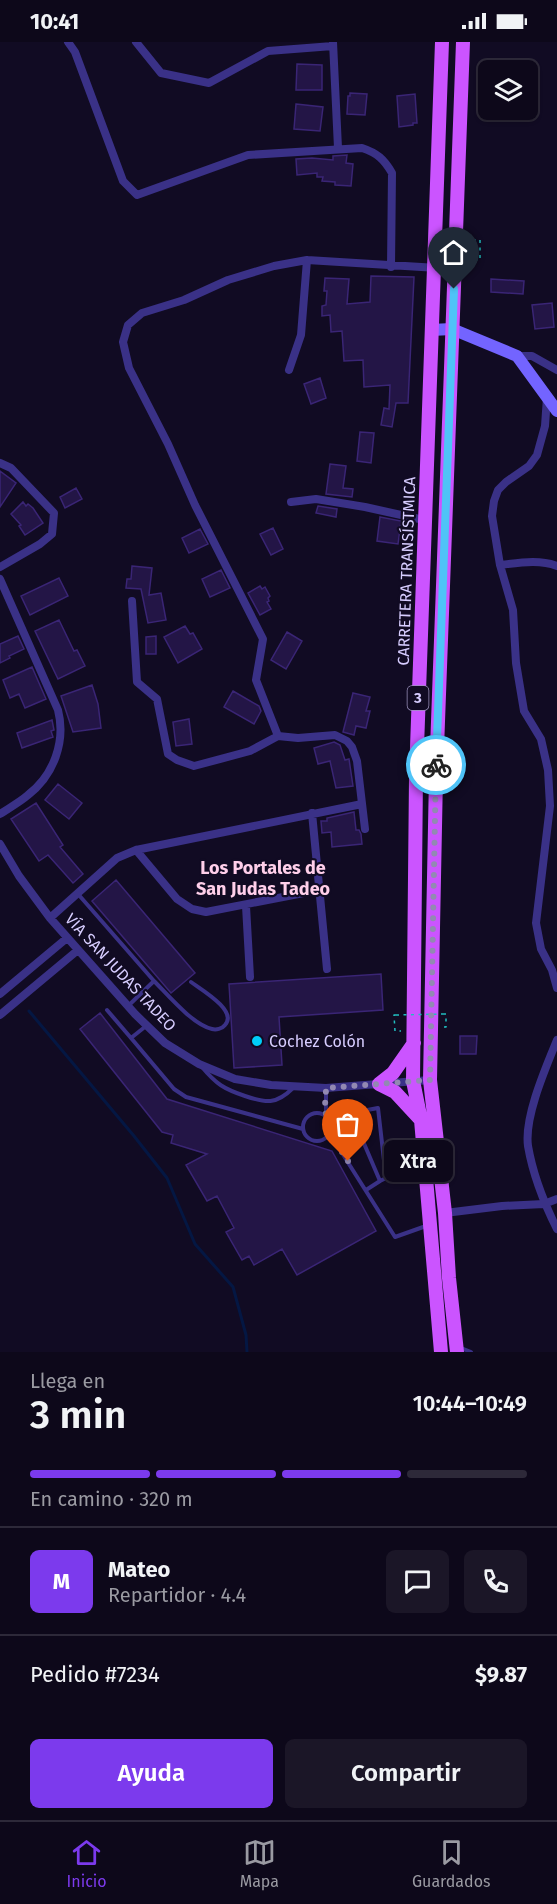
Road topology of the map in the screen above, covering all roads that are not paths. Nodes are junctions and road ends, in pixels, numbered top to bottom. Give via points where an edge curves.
1 (68, 42) edge
2 (136, 42) edge
3 (442, 42) edge
4 (463, 42) edge
5 (333, 44) edge
6 (339, 148) junction
7 (307, 260) junction
8 (391, 267) junction
9 (433, 268) junction
10 (454, 269) junction
11 (452, 329) junction
12 (431, 330) junction
13 (517, 356) junction
14 (289, 370) dead end
15 (557, 370) edge
16 (547, 396) junction
17 (557, 411) edge
18 (0, 463) edge
19 (291, 502) dead end
20 (424, 520) junction
21 (500, 565) junction
22 (557, 566) edge
23 (0, 567) edge
24 (0, 579) edge
25 (132, 601) dead end
26 (278, 736) junction
27 (362, 804) junction
28 (312, 813) junction
29 (0, 814) edge
30 (365, 829) dead end
31 (0, 844) edge
32 (136, 850) junction
33 (319, 891) junction
34 (77, 893) junction
35 (246, 906) junction
36 (50, 918) junction
37 (67, 938) junction
38 (78, 950) junction
39 (327, 969) dead end
40 (250, 977) dead end
41 (154, 981) junction
42 (191, 982) dead end
43 (557, 988) edge
44 (0, 994) edge
45 (128, 1007) junction
46 (107, 1010) dead end
47 (0, 1016) edge
48 (146, 1026) junction
49 (131, 1038) junction
50 (557, 1040) edge
51 (414, 1044) junction
52 (199, 1064) junction
53 (414, 1080) junction
54 (430, 1080) junction
55 (379, 1084) junction
56 (294, 1086) junction
57 (326, 1088) junction
58 (351, 1113) junction
59 (326, 1115) junction
60 (421, 1120) junction
61 (331, 1122) junction
62 (303, 1129) junction
63 (330, 1134) junction
64 (381, 1181) junction
65 (366, 1190) junction
66 (557, 1199) edge
67 (544, 1204) junction
68 (445, 1213) junction
69 (430, 1224) junction
70 (557, 1229) edge
71 (457, 1349) edge
72 (441, 1352) edge
73 (471, 1352) edge

1 - 6 street via 123,181 137,195 248,154
2 - 5 street via 161,73 209,83 268,51
3 - 9 main road, CARRETERA TRANSÍSTMICA / 3
4 - 10 main road, 3
5 - 6 street
6 - 8 street via 375,152 392,173
7 - 8 street
7 - 14 street via 301,335
7 - 26 street via 228,280 142,313 128,325 123,342 129,368 263,639 256,680
8 - 9 street
9 - 10 street
9 - 12 main road, CARRETERA TRANSÍSTMICA / 3
10 - 11 main road, 3
11 - 12 street
11 - 13 street
11 - 54 main road, 3
12 - 20 main road, CARRETERA TRANSÍSTMICA / 3
13 - 15 street via 532,356
13 - 16 street
16 - 17 street
16 - 21 street via 545,426 537,455 498,490 494,501 492,516
18 - 23 street via 10,468 54,513 52,534
19 - 20 street via 316,500
20 - 51 main road, CARRETERA TRANSÍSTMICA / 3 via 416,776
21 - 22 street via 529,562
21 - 43 street via 513,610 524,711 541,739 548,770 550,806 536,923 541,949
24 - 29 street via 61,722 58,750 48,773 28,796
25 - 26 street via 137,682 157,699 168,754 194,766 250,751
26 - 27 street via 335,735 347,741 357,761
27 - 28 street
27 - 30 street
28 - 32 street
28 - 33 street
31 - 36 street, VÍA SAN JUDAS TADEO
32 - 34 street via 117,858
32 - 35 street via 177,899 192,909 206,912
33 - 35 street
33 - 39 street
34 - 36 street
34 - 41 lane
35 - 40 street
36 - 37 street, VÍA SAN JUDAS TADEO
37 - 38 street, VÍA SAN JUDAS TADEO
37 - 44 street
38 - 45 street, VÍA SAN JUDAS TADEO
38 - 47 street
41 - 42 lane via 193,1019 213,1030 221,1029 229,1018 227,1012
41 - 45 lane
45 - 48 street, VÍA SAN JUDAS TADEO
46 - 49 lane
48 - 49 lane
48 - 52 street, VÍA SAN JUDAS TADEO
49 - 62 lane via 174,1089 186,1097
50 - 67 street via 544,1067 531,1114 528,1144
51 - 53 main road, CARRETERA TRANSÍSTMICA / 3
51 - 55 main road via 393,1073
52 - 56 street, VÍA SAN JUDAS TADEO via 235,1079
52 - 56 lane via 220,1086 263,1102 286,1095
53 - 54 street, VÍA SAN JUDAS TADEO
53 - 55 street, VÍA SAN JUDAS TADEO
53 - 60 main road, CARRETERA TRANSÍSTMICA / 3
54 - 68 main road, 3
55 - 57 street, VÍA SAN JUDAS TADEO
55 - 60 main road via 395,1092
56 - 57 street, VÍA SAN JUDAS TADEO
57 - 59 lane
58 - 61 lane
58 - 64 lane
58 - 64 lane via 378,1108 386,1178
59 - 61 lane
59 - 62 lane via 310,1115
60 - 69 main road, CARRETERA TRANSÍSTMICA / 3
61 - 63 lane
62 - 63 lane via 305,1136 318,1142
63 - 65 lane
64 - 65 lane
65 - 69 lane via 395,1237
66 - 67 street
67 - 68 street
67 - 70 street
68 - 71 main road, 3
69 - 72 main road, CARRETERA TRANSÍSTMICA / 3
71 - 73 lane

